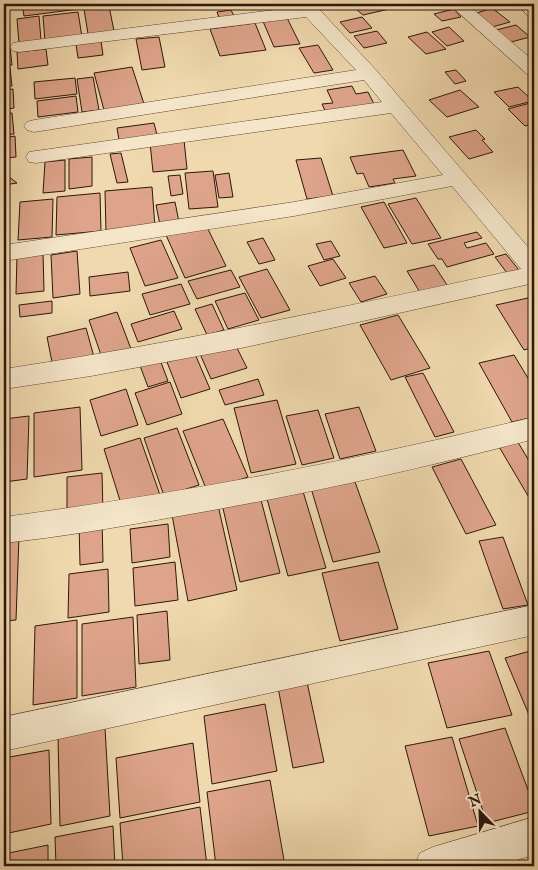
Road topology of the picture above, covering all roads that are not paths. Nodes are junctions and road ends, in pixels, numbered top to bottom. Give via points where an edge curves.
1 (458, 4) edge
2 (525, 4) edge
3 (308, 8) edge
4 (534, 12) edge
5 (19, 47) dead end
6 (534, 70) edge
7 (369, 74) junction
8 (396, 106) junction
9 (34, 126) dead end
10 (36, 158) dead end
11 (456, 179) junction
12 (4, 253) edge
13 (534, 270) edge
14 (534, 276) edge
15 (4, 378) edge
16 (534, 428) edge
17 (4, 530) edge
18 (534, 620) edge
19 (4, 734) edge
20 (534, 836) edge
21 (433, 866) edge

1 - 6 street
2 - 4 street
3 - 5 street
3 - 7 street
7 - 8 street
7 - 9 street
8 - 10 street
8 - 11 street
11 - 12 street via 294,209
11 - 13 street
14 - 15 street via 246,337 91,366
16 - 17 street via 429,455 223,496
18 - 19 street
20 - 21 street

